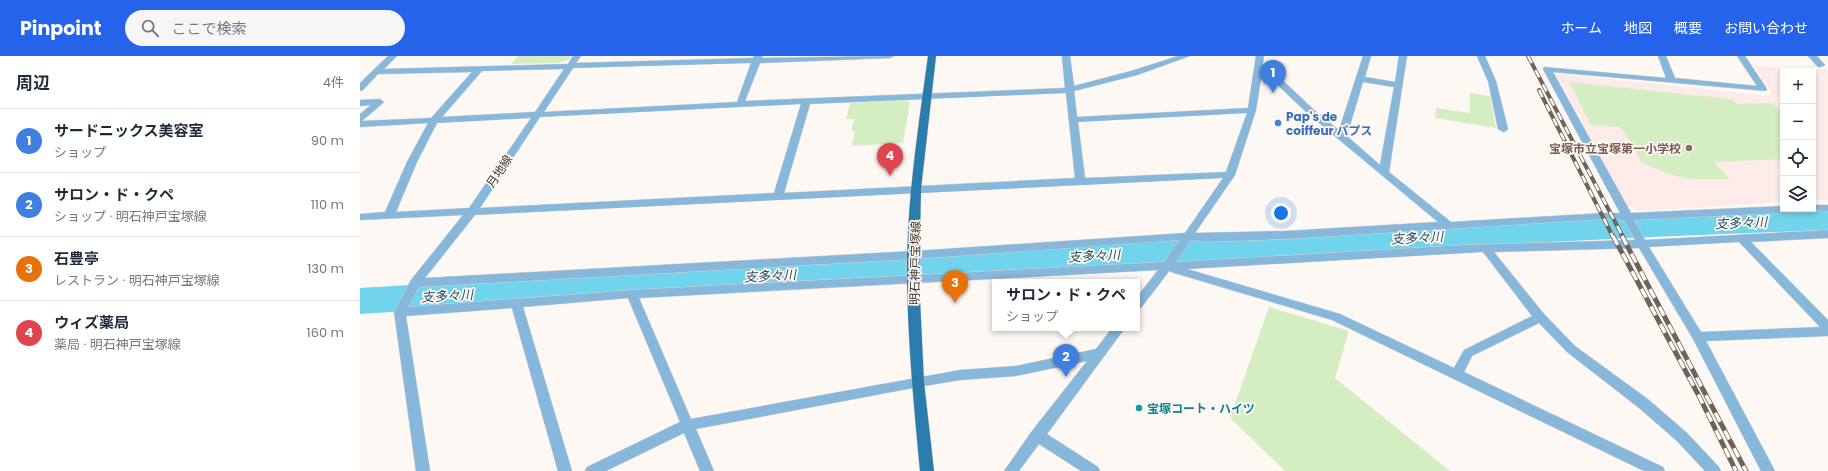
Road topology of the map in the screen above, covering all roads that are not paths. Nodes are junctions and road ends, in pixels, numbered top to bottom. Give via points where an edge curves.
1 (394, 56) edge
2 (577, 56) edge
3 (890, 56) edge
4 (932, 56) edge
5 (1066, 56) edge
6 (1186, 56) edge
7 (1260, 56) edge
8 (1367, 56) edge
9 (1403, 56) edge
10 (1481, 56) edge
11 (1662, 56) edge
12 (1741, 56) edge
13 (1812, 56) edge
14 (757, 58) edge
15 (1821, 65) dead end
16 (569, 67) junction
17 (480, 68) junction
18 (1258, 69) junction
19 (376, 72) junction
20 (1360, 79) junction
21 (1672, 81) junction
22 (1398, 85) junction
23 (360, 88) edge
24 (1070, 90) junction
25 (927, 96) junction
26 (806, 101) junction
27 (360, 103) edge
28 (740, 104) junction
29 (1252, 110) junction
30 (537, 114) junction
31 (360, 119) edge
32 (434, 120) junction
33 (1073, 120) junction
34 (360, 124) edge
35 (1503, 129) dead end
36 (1342, 137) junction
37 (1384, 173) junction
38 (1230, 175) junction
39 (1080, 181) junction
40 (916, 190) junction
41 (778, 197) junction
42 (1816, 208) edge
43 (1828, 208) edge
44 (473, 210) junction
45 (1780, 210) edge
46 (389, 215) junction
47 (360, 217) edge
48 (1628, 218) junction
49 (1448, 225) junction
50 (1828, 234) edge
51 (1187, 238) junction
52 (1741, 238) junction
53 (1641, 241) junction
54 (1486, 249) junction
55 (914, 257) junction
56 (1169, 264) junction
57 (913, 276) junction
58 (414, 285) junction
59 (632, 294) junction
60 (1140, 301) edge
61 (516, 303) junction
62 (402, 309) junction
63 (1540, 317) junction
64 (1828, 330) edge
65 (1117, 331) edge
66 (1698, 337) junction
67 (1100, 353) junction
68 (1456, 375) junction
69 (918, 382) junction
70 (687, 425) junction
71 (1037, 435) junction
72 (1644, 468) edge
73 (423, 471) edge
74 (565, 471) edge
75 (592, 471) edge
76 (708, 471) edge
77 (927, 471) edge
78 (1011, 471) edge
79 (1093, 471) edge
80 (1658, 471) edge
81 (1714, 471) edge
82 (1768, 471) edge

1 - 19 street
2 - 16 street, 月地線
3 - 14 street
4 - 25 main road, 明石神戸宝塚線
5 - 24 street
6 - 24 street
7 - 18 street
8 - 20 street
9 - 22 street
10 - 35 street via 1492,81
11 - 21 street
12 - 21 street via 1764,89
13 - 15 street
14 - 16 street
14 - 28 street
16 - 17 street
16 - 30 street, 月地線
17 - 19 street
17 - 32 street
18 - 29 street
18 - 36 street via 1270,73
19 - 23 street
20 - 22 street
20 - 36 street
21 - 48 street via 1547,69
22 - 37 street
24 - 25 street
24 - 33 street
25 - 26 street
25 - 40 main road, 明石神戸宝塚線
26 - 28 street
26 - 41 street
27 - 31 street via 380,102
28 - 30 street
29 - 33 street
29 - 38 street
30 - 32 street
30 - 44 street, 月地線
32 - 34 street
32 - 46 street
33 - 39 street
36 - 37 street
37 - 49 street
38 - 39 street
38 - 51 street
39 - 40 street
40 - 41 street
40 - 55 main road, 明石神戸宝塚線
41 - 44 street
42 - 43 street
44 - 46 street
44 - 58 street, 月地線
45 - 48 street
46 - 47 street
48 - 49 street via 1604,216
48 - 53 street
49 - 51 street
50 - 52 street
51 - 55 street
51 - 56 street
52 - 53 street
52 - 64 street
53 - 54 street
53 - 66 street
54 - 56 street
54 - 63 street
55 - 57 main road, 明石神戸宝塚線
55 - 58 street
56 - 57 street
56 - 60 street
56 - 68 street via 1336,317
57 - 59 street
57 - 69 main road, 明石神戸宝塚線
58 - 62 street, 月地線
59 - 61 street
59 - 70 street
61 - 62 street
61 - 74 street
62 - 73 street
63 - 68 street via 1468,353
63 - 81 street via 1571,349 1644,404 1682,437
64 - 66 street
65 - 67 street
66 - 82 street
67 - 69 street via 1016,371
67 - 71 street
68 - 72 street
69 - 70 street
69 - 77 main road, 明石神戸宝塚線
70 - 75 street
70 - 76 street
71 - 78 street
71 - 79 street
72 - 80 street

